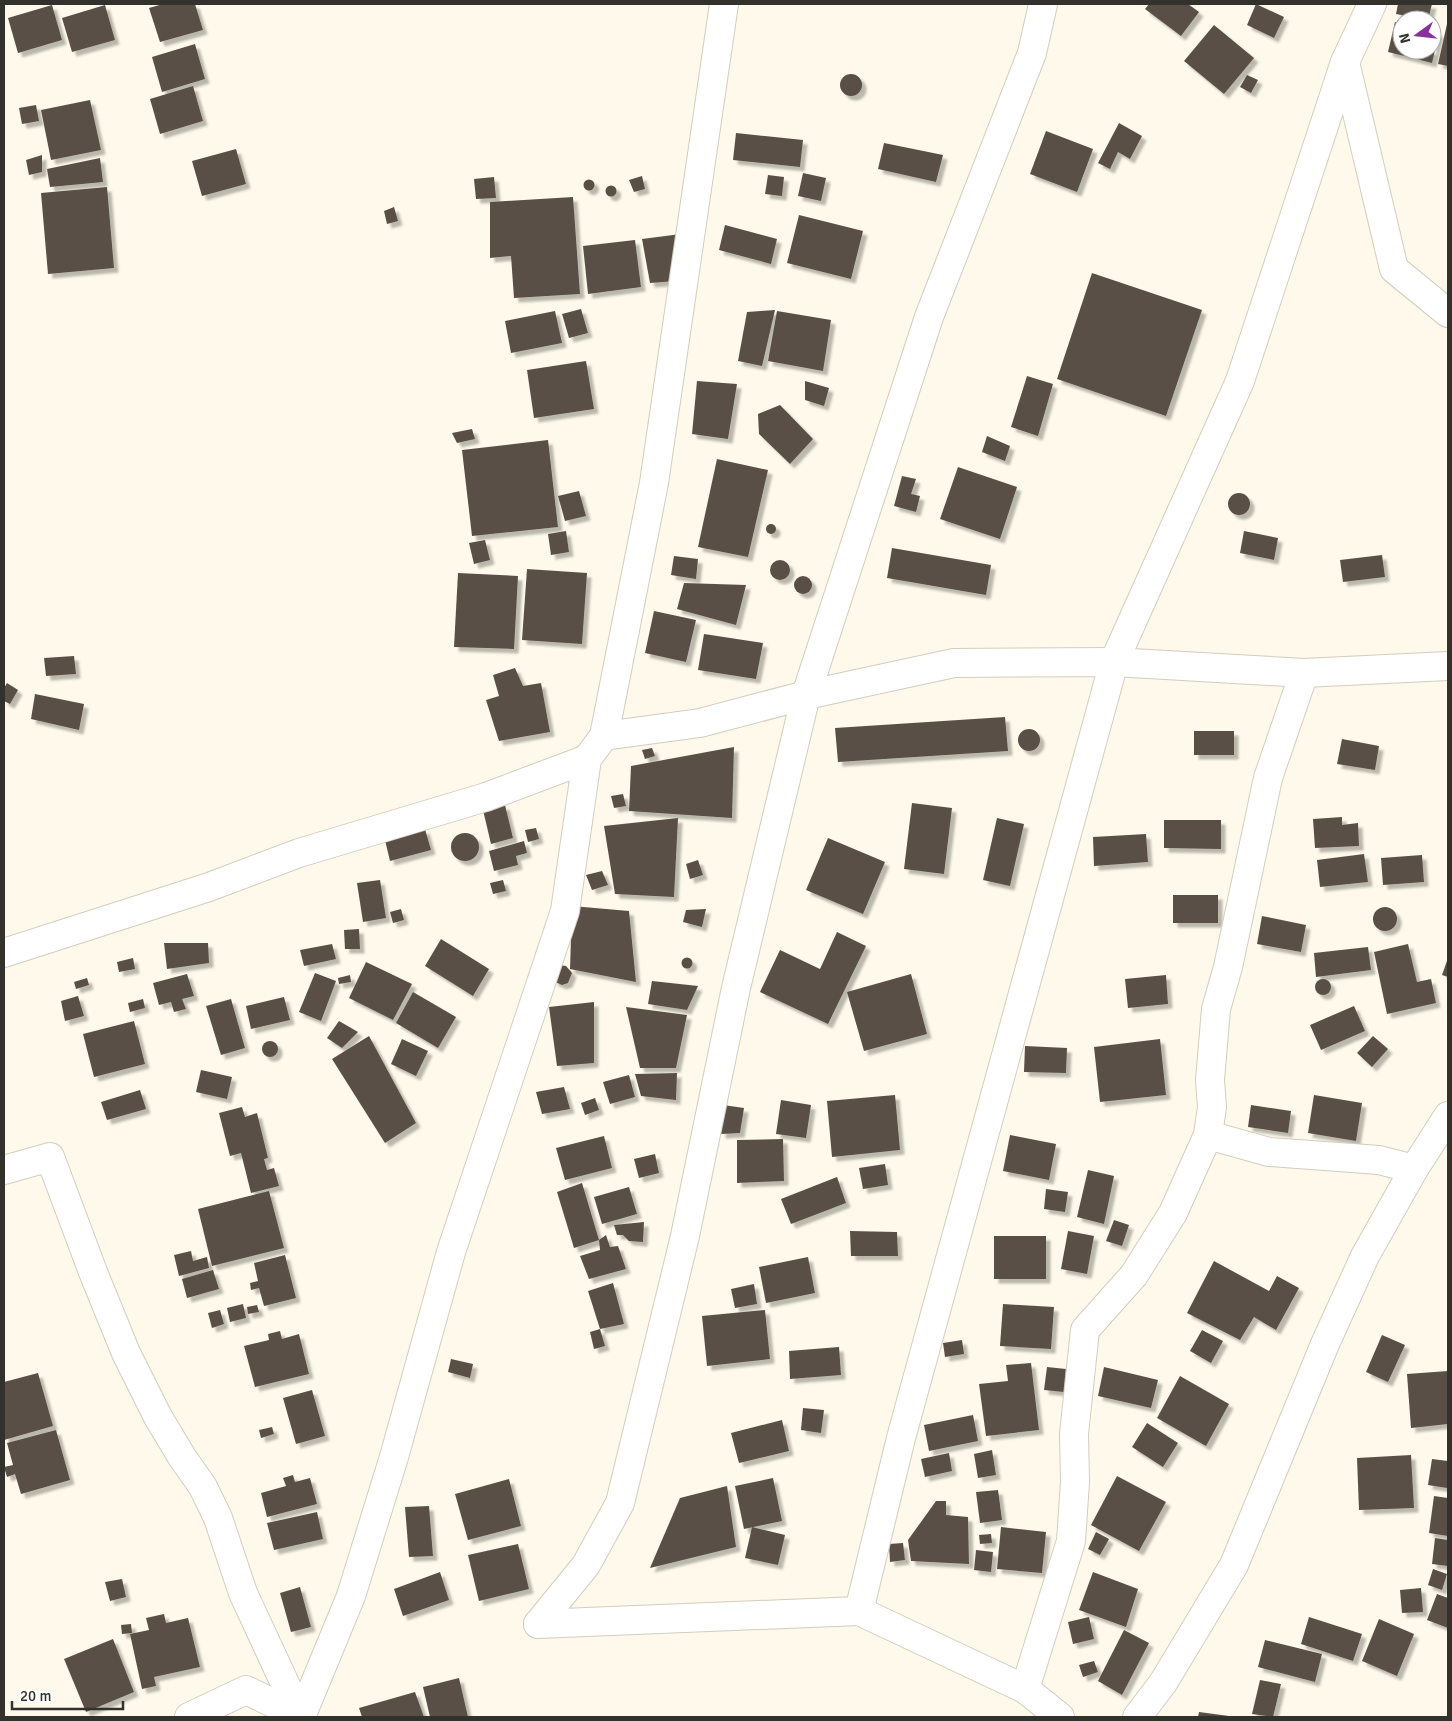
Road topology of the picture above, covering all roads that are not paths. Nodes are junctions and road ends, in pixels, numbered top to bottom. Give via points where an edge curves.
1 (724, 4) edge
2 (1043, 4) edge
3 (1372, 4) edge
4 (1345, 62) junction
5 (1448, 313) edge
6 (1114, 662) junction
7 (1448, 666) edge
8 (1304, 673) junction
9 (806, 695) junction
10 (604, 736) junction
11 (587, 759) junction
12 (5, 948) edge
13 (1448, 1116) edge
14 (1208, 1135) junction
15 (1414, 1169) junction
16 (4, 1170) edge
17 (859, 1611) junction
18 (1025, 1689) junction
19 (300, 1716) edge
20 (189, 1717) edge
21 (1060, 1717) edge
22 (1138, 1717) edge

1 - 10 street via 654,482
2 - 9 street via 1032,53 929,317
3 - 4 street
4 - 5 street via 1394,269
4 - 6 street via 1240,381
6 - 8 street
6 - 9 street via 954,663
6 - 17 street via 901,1438
7 - 8 street
8 - 14 street via 1268,778 1216,1009
9 - 10 street via 700,723
9 - 17 street via 736,988 685,1236 620,1503 586,1565 538,1624
10 - 11 street
11 - 12 street via 486,797 299,853 118,918
11 - 19 street via 565,911 451,1252 351,1596
13 - 15 street
14 - 15 street via 1269,1152 1380,1160
14 - 18 street via 1173,1213 1134,1275 1085,1330 1074,1434 1071,1540
15 - 22 street via 1365,1256 1325,1344 1234,1565 1163,1683
16 - 19 street via 50,1158 126,1353 158,1417 204,1487 243,1593
17 - 18 street
18 - 21 street
19 - 20 street via 246,1690

